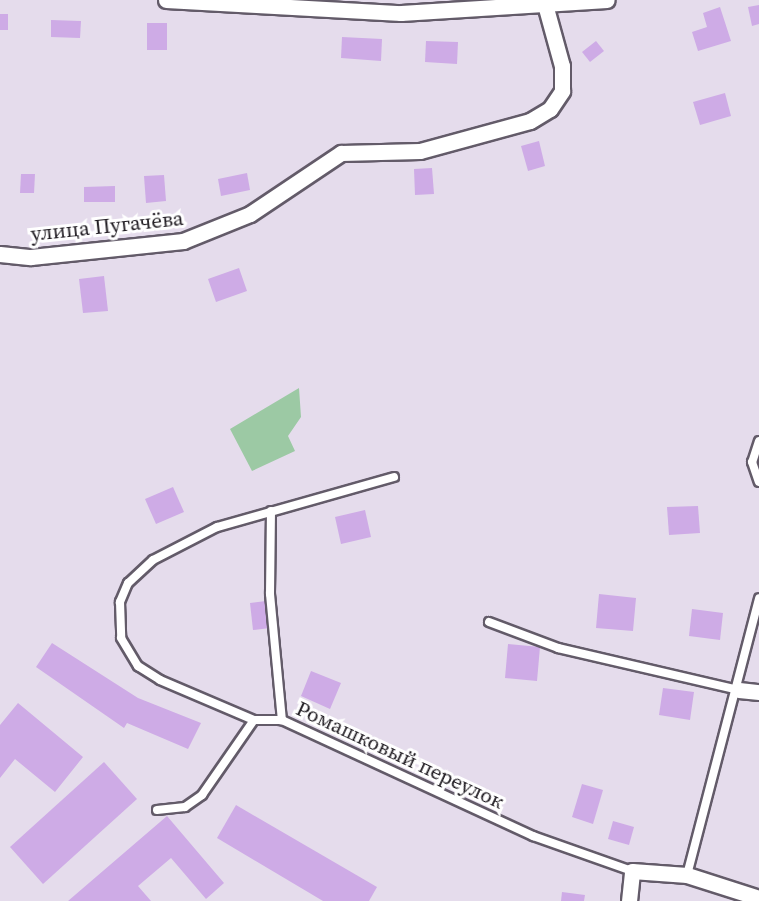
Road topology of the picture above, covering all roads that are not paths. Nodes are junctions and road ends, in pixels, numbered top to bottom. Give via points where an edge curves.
1 (166, 0) edge
2 (607, 0) edge
3 (546, 8) junction
4 (0, 254) edge
5 (759, 441) edge
6 (394, 477) dead end
7 (759, 482) edge
8 (271, 511) junction
9 (759, 598) edge
10 (489, 622) dead end
11 (739, 690) junction
12 (759, 692) edge
13 (254, 720) junction
14 (282, 720) junction
15 (157, 810) dead end
16 (632, 871) junction
17 (687, 875) junction
18 (759, 898) edge
19 (629, 901) edge

1 - 3 street via 401,13
2 - 3 street
3 - 4 street, улица Пугачёва via 562,66 562,91 550,109 530,121 420,151 341,153 250,214 183,241 31,257
5 - 7 lane via 752,462
6 - 8 lane, Ромашковый переулок
8 - 13 lane, Ромашковый переулок via 217,527 153,560 128,583 118,617 121,638 138,666
8 - 14 lane via 270,594
9 - 11 lane
10 - 11 lane via 558,648
11 - 12 street
11 - 17 lane
13 - 14 lane, Ромашковый переулок
13 - 15 lane via 202,795 185,807
14 - 16 lane, Ромашковый переулок via 533,836
16 - 17 street
16 - 19 street
17 - 18 street

